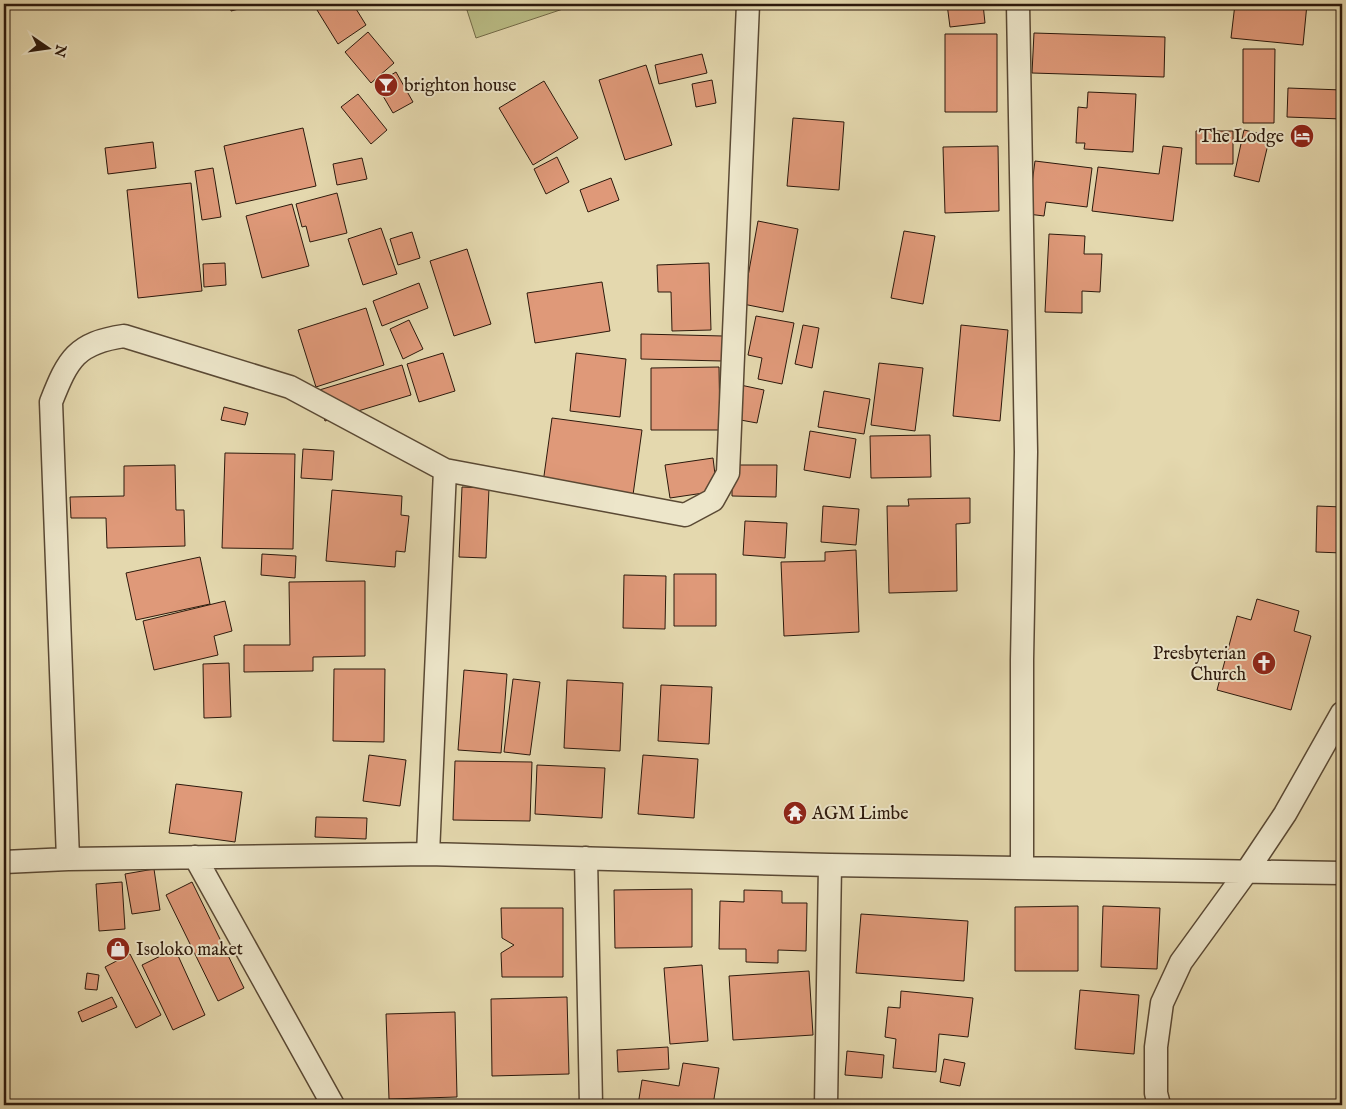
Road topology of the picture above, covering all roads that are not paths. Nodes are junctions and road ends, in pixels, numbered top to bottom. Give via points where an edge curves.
1 (748, 4) edge
2 (1018, 4) edge
3 (445, 470) junction
4 (1342, 713) edge
5 (428, 854) junction
6 (195, 857) junction
7 (68, 858) junction
8 (586, 858) junction
9 (4, 862) edge
10 (830, 865) junction
11 (1022, 868) junction
12 (1247, 871) junction
13 (1342, 873) edge
14 (333, 1105) edge
15 (591, 1105) edge
16 (826, 1105) edge
17 (1159, 1105) edge

1 - 3 street via 728,473 713,500 685,515
2 - 11 street via 1026,452
3 - 5 street
3 - 7 street via 290,387 124,336 102,339 78,351 63,371 51,402
4 - 12 street via 1285,814
5 - 6 street
5 - 8 street
6 - 7 street
6 - 14 street
7 - 9 street
8 - 10 street
8 - 15 street
10 - 11 street
10 - 16 street
11 - 12 street
12 - 13 street
12 - 17 street via 1181,962 1162,1003 1156,1047

